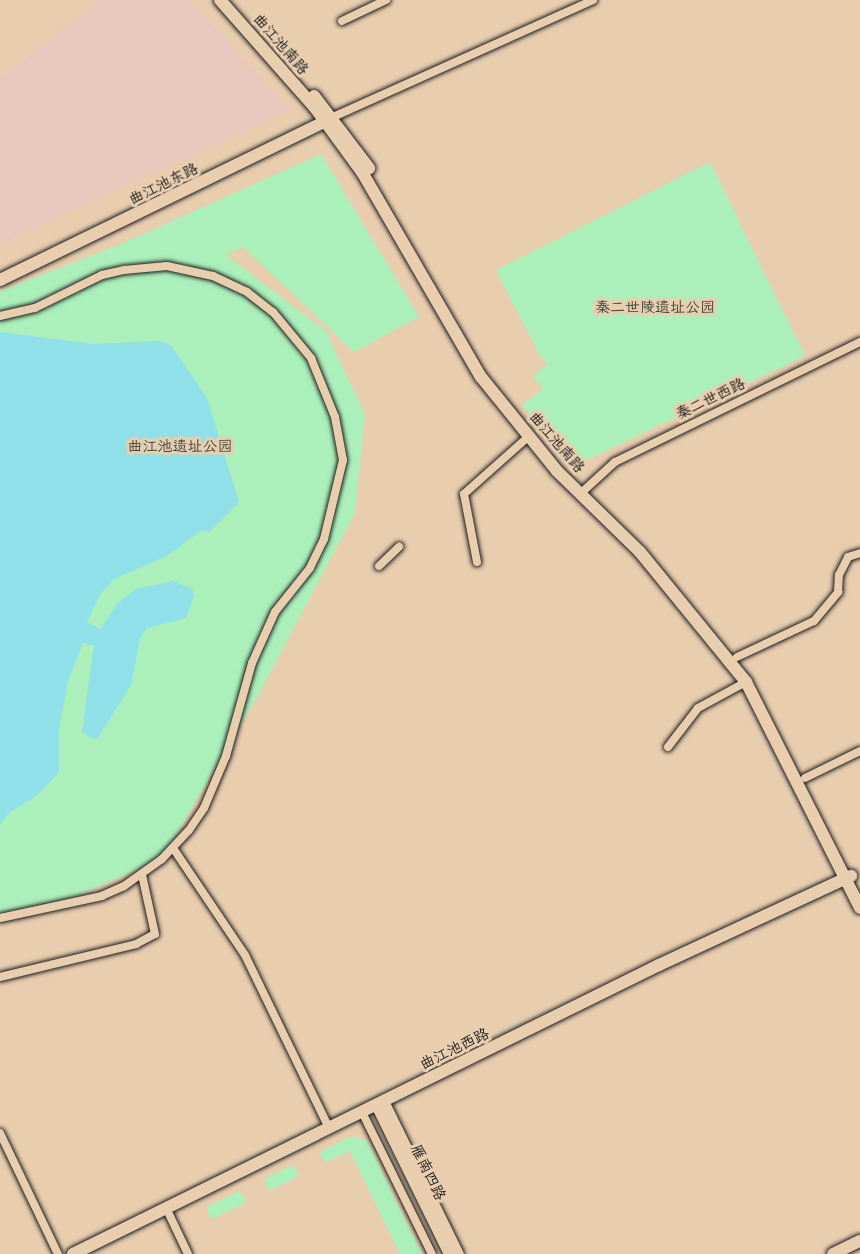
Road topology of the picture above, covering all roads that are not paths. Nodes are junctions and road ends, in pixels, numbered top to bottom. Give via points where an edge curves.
1 (220, 0) edge
2 (231, 0) edge
3 (386, 0) edge
4 (594, 0) edge
5 (342, 21) dead end
6 (329, 121) junction
7 (2, 275) edge
8 (0, 289) edge
9 (0, 316) edge
10 (860, 342) edge
11 (530, 436) junction
12 (584, 490) junction
13 (399, 547) dead end
14 (860, 553) edge
15 (477, 562) dead end
16 (379, 566) dead end
17 (737, 657) junction
18 (746, 682) junction
19 (668, 747) dead end
20 (860, 751) edge
21 (805, 778) junction
22 (172, 848) junction
23 (142, 875) junction
24 (852, 882) edge
25 (860, 908) edge
26 (0, 918) edge
27 (0, 977) edge
28 (375, 1109) junction
29 (329, 1128) junction
30 (0, 1133) edge
31 (169, 1215) junction
32 (860, 1241) edge
33 (860, 1249) edge
34 (58, 1254) edge
35 (73, 1254) edge
36 (88, 1254) edge
37 (188, 1254) edge
38 (432, 1254) edge
39 (441, 1254) edge
40 (450, 1254) edge
41 (460, 1254) edge
42 (833, 1254) edge
43 (849, 1254) edge

1 - 6 main road, 曲江池南路
2 - 6 main road, 曲江池南路
3 - 5 street
4 - 6 street
6 - 7 main road, 曲江池东路
6 - 11 main road, 曲江池南路 via 481,377
6 - 12 main road, 曲江池南路 via 369,168 488,372
7 - 8 main road, 曲江池东路
9 - 22 street via 35,308 102,276 124,270 168,266 213,276 248,292 295,337 324,384 335,417 343,460 330,521 310,568 275,612 252,663 226,756 204,807
10 - 12 street, 秦二世西路 via 615,462
11 - 12 main road, 曲江池南路
11 - 15 street via 464,494
12 - 17 main road, 曲江池南路 via 646,546
12 - 18 main road, 曲江池南路
13 - 16 street
14 - 17 street via 848,556 839,575 838,592 814,621
17 - 21 main road, 曲江池南路 via 753,678
18 - 19 street via 698,708
18 - 24 main road, 曲江池南路
20 - 21 street
21 - 24 main road, 曲江池南路
22 - 23 street
22 - 29 street via 245,955
23 - 26 street via 102,896
23 - 27 street via 155,934 136,944
24 - 25 main road, 曲江池南路
24 - 28 main road, 曲江池西路
28 - 29 main road, 曲江池西路
28 - 31 main road, 曲江池西路
28 - 38 street
28 - 39 main road, 雁南四路
28 - 40 main road, 雁南四路
28 - 41 street
29 - 35 main road, 曲江池西路
30 - 34 street
31 - 36 main road, 曲江池西路
31 - 37 street
32 - 42 main road
33 - 43 main road

